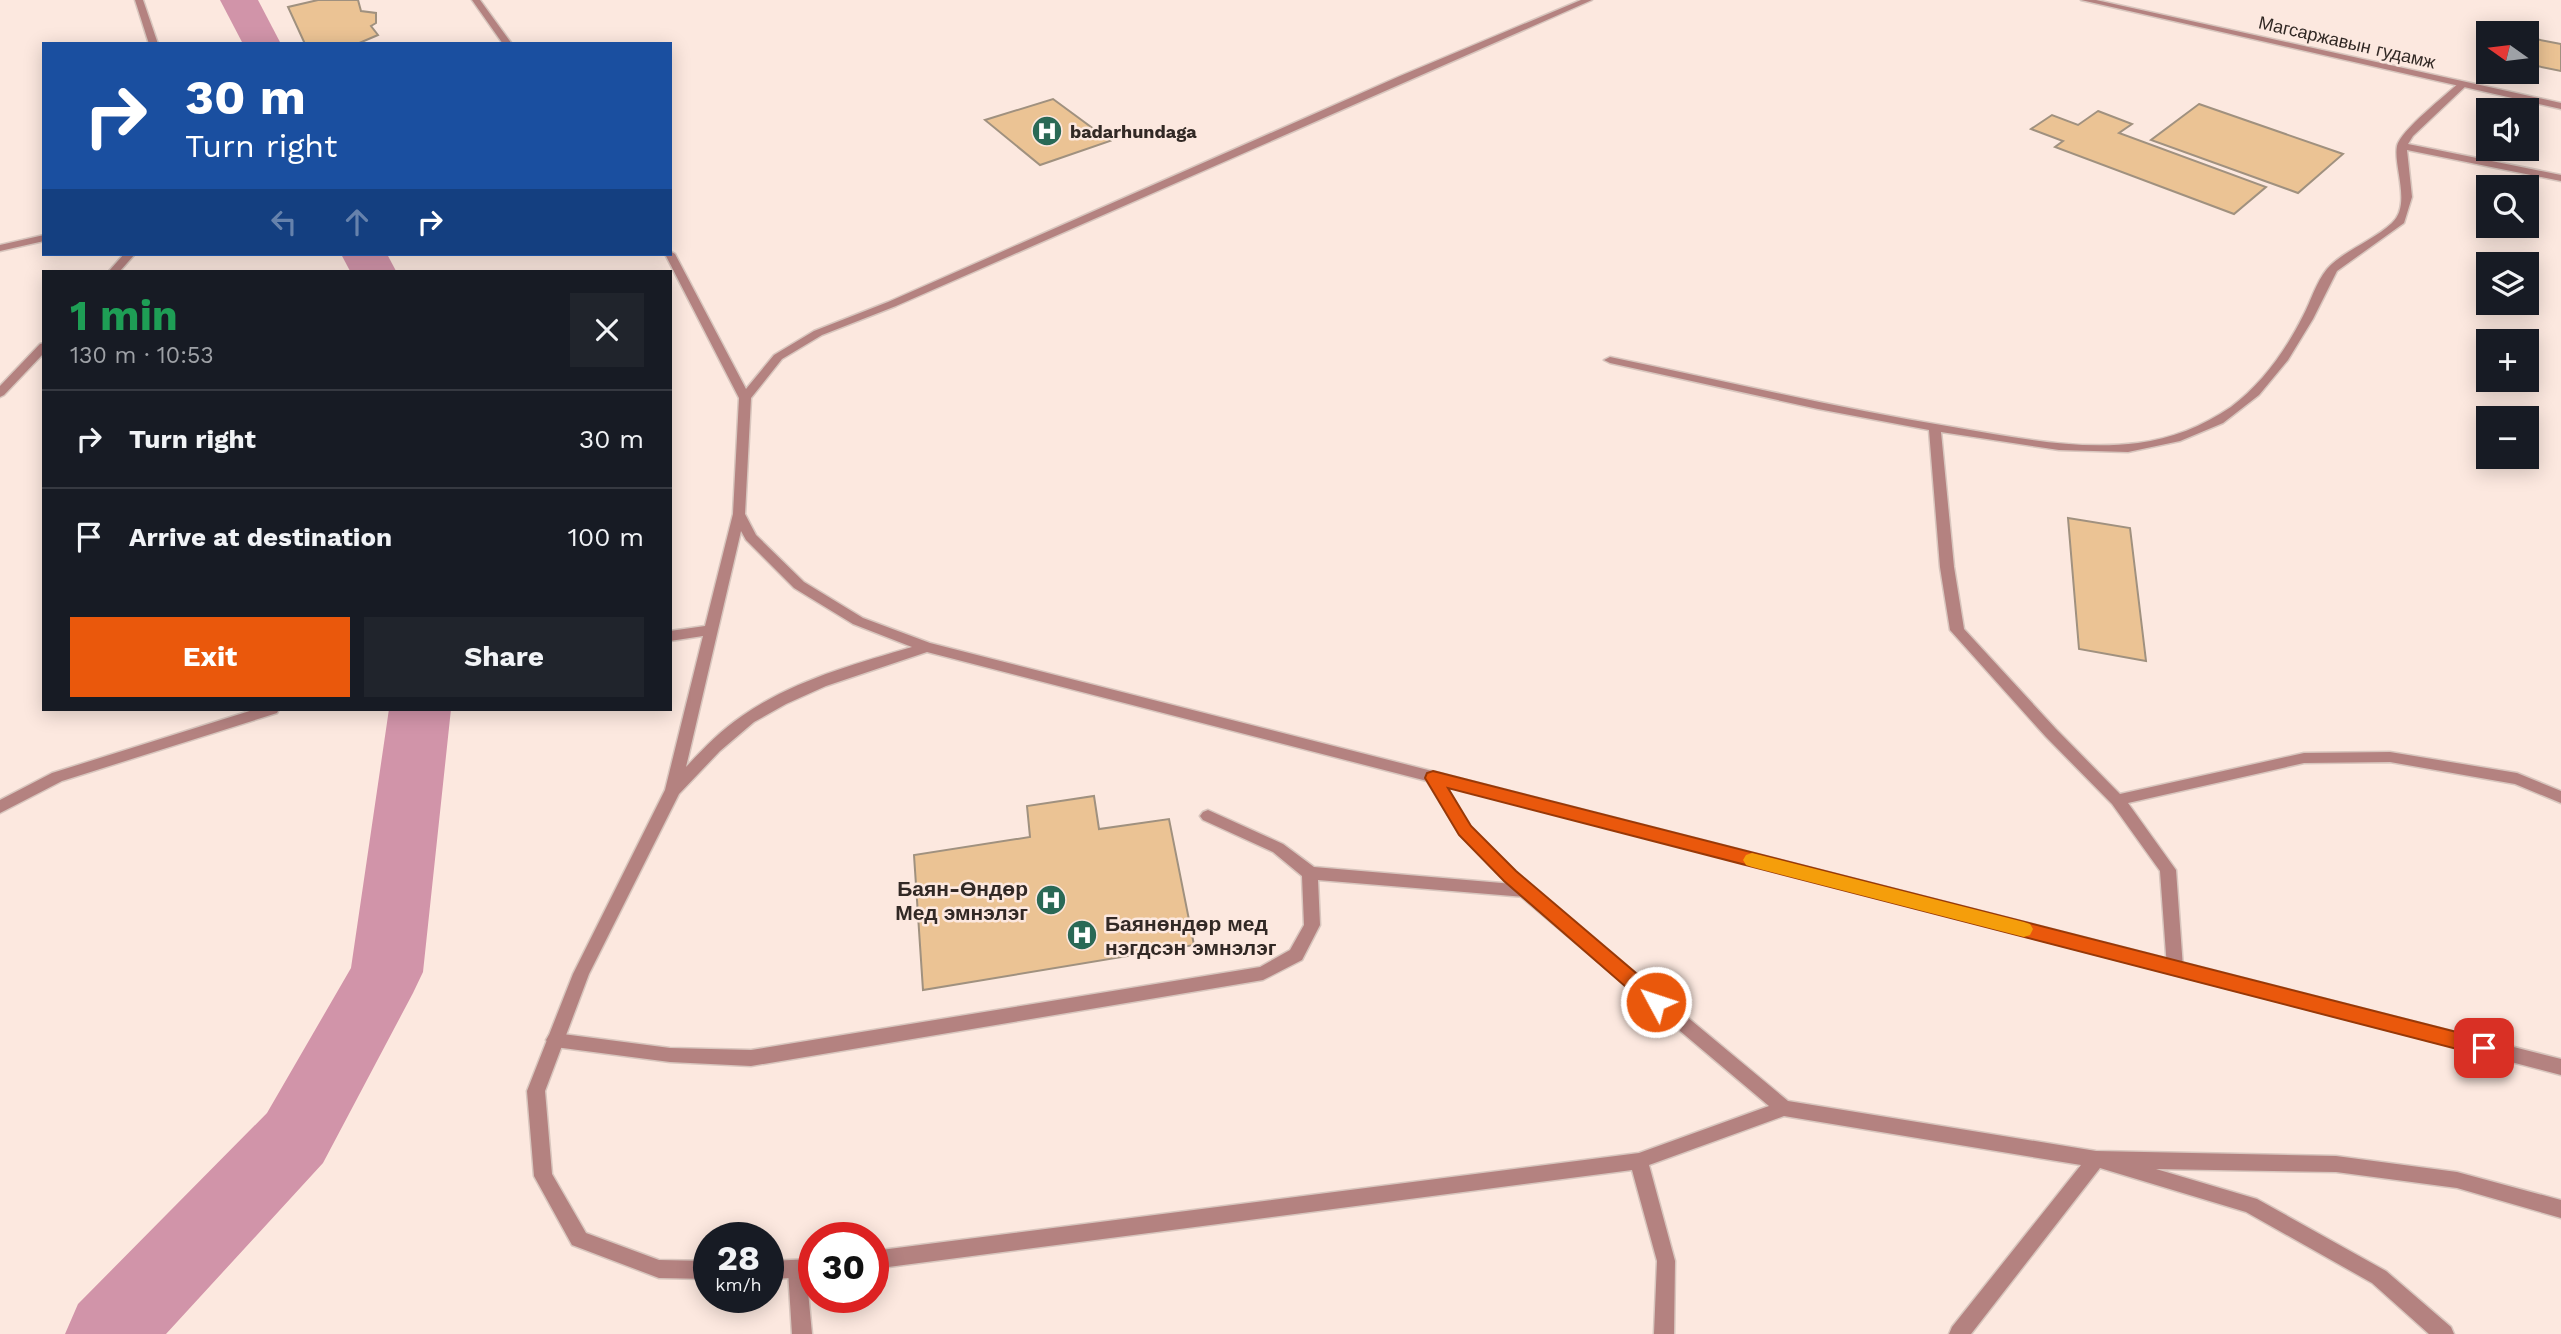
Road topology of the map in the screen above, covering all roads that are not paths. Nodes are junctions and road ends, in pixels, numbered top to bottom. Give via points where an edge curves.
1 (139, 0) edge
2 (476, 0) edge
3 (1588, 0) edge
4 (2085, 0) edge
5 (153, 42) edge
6 (507, 42) edge
7 (2463, 84) junction
8 (2561, 106) edge
9 (2402, 146) junction
10 (2561, 178) edge
11 (42, 238) edge
12 (0, 248) edge
13 (128, 256) edge
14 (671, 256) edge
15 (115, 270) edge
16 (42, 348) edge
17 (1610, 359) dead end
18 (0, 393) edge
19 (746, 398) junction
20 (1935, 428) junction
21 (739, 514) junction
22 (712, 630) junction
23 (672, 636) edge
24 (927, 648) junction
25 (266, 711) edge
26 (1433, 778) junction
27 (673, 790) junction
28 (2561, 797) edge
29 (2117, 800) junction
30 (0, 807) edge
31 (1208, 816) dead end
32 (1310, 873) junction
33 (1525, 891) junction
34 (2175, 968) junction
35 (555, 1040) junction
36 (2561, 1067) edge
37 (1784, 1108) junction
38 (2096, 1159) junction
39 (1639, 1161) junction
40 (2561, 1209) edge
41 (889, 1258) edge
42 (693, 1270) edge
43 (803, 1313) edge
44 (802, 1334) edge
45 (1664, 1334) edge
46 (1959, 1334) edge
47 (2444, 1334) edge

1 - 5 street
2 - 6 street
3 - 19 street via 818,333 778,357
4 - 7 street, Магсаржавын гудамж
7 - 8 street, Магсаржавын гудамж
7 - 9 street
9 - 10 street
9 - 20 street via 2407,197 2399,223 2333,269 2296,342 2246,400 2218,421 2170,440 2129,448 2043,446
11 - 12 street
13 - 15 street
14 - 19 street
16 - 18 street
17 - 20 street
19 - 21 street
20 - 29 street via 1957,631
21 - 22 street
21 - 24 street via 751,537 799,585 858,621
22 - 23 street
22 - 27 street
24 - 26 street
24 - 27 street via 847,672 761,711 714,747
25 - 30 street via 57,777
26 - 33 street via 1465,831
26 - 34 street
27 - 35 street via 580,974
28 - 29 street via 2517,779 2390,757 2304,758
29 - 34 street via 2168,870
31 - 32 street via 1278,848
32 - 33 street
32 - 35 street via 1312,925 1296,955 1263,973 751,1058 670,1055
33 - 37 street
34 - 36 street
35 - 42 street via 536,1091 543,1176 579,1239 659,1269
37 - 38 street
37 - 39 street
38 - 40 street via 2336,1164 2457,1180
38 - 46 street
38 - 47 street via 2250,1205 2379,1277
39 - 41 street
39 - 45 street via 1666,1261
43 - 44 street

